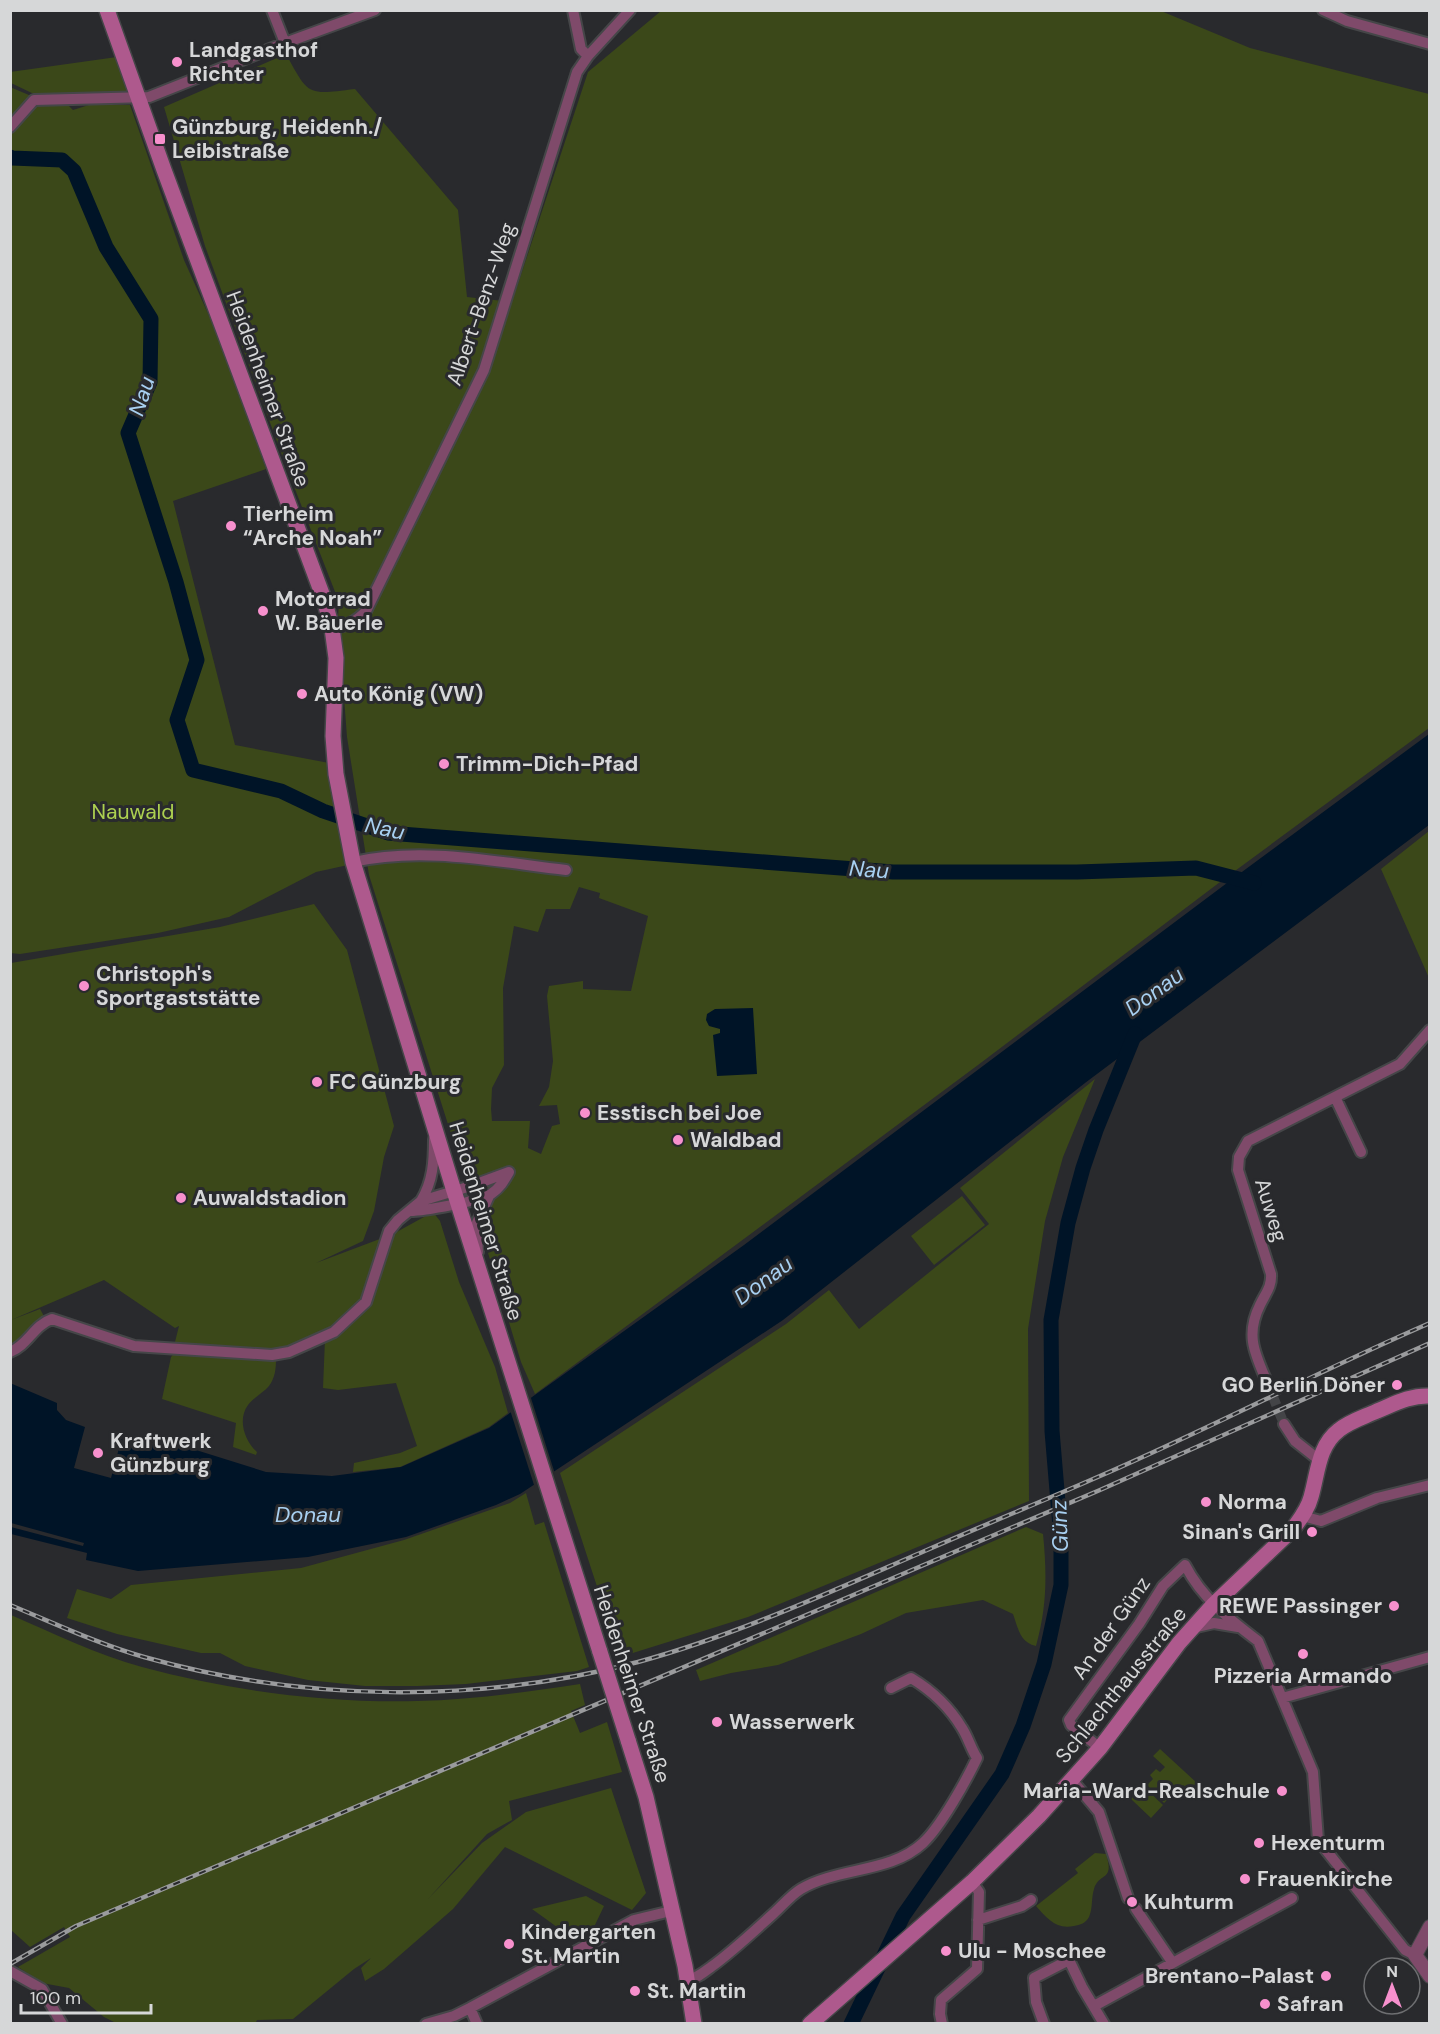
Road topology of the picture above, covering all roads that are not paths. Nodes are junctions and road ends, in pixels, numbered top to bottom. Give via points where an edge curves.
1 (107, 10) edge
2 (272, 10) edge
3 (375, 10) edge
4 (573, 10) edge
5 (630, 10) edge
6 (1323, 10) edge
7 (285, 43) junction
8 (1430, 44) edge
9 (588, 56) junction
10 (140, 98) junction
11 (10, 127) edge
12 (332, 628) junction
13 (353, 862) junction
14 (566, 870) dead end
15 (1430, 1030) edge
16 (1335, 1097) junction
17 (434, 1127) junction
18 (1361, 1152) dead end
19 (489, 1196) junction
20 (455, 1197) junction
21 (421, 1201) junction
22 (410, 1210) junction
23 (479, 1270) junction
24 (10, 1352) edge
25 (1267, 1382) tunnel mouth
26 (1425, 1397) edge
27 (1284, 1424) tunnel mouth
28 (1319, 1460) junction
29 (1430, 1485) edge
30 (1302, 1516) junction
31 (1213, 1605) junction
32 (1240, 1627) junction
33 (1191, 1629) junction
34 (1430, 1657) edge
35 (891, 1688) dead end
36 (1282, 1698) junction
37 (1100, 1748) junction
38 (1072, 1780) junction
39 (967, 1885) junction
40 (1128, 1898) dead end
41 (1292, 1898) dead end
42 (1031, 1900) dead end
43 (1136, 1909) dead end
44 (671, 1911) junction
45 (978, 1920) junction
46 (1430, 1927) edge
47 (1415, 1955) junction
48 (1172, 1962) junction
49 (10, 1971) edge
50 (686, 1973) junction
51 (1430, 1976) edge
52 (1094, 2006) junction
53 (470, 2008) junction
54 (812, 2022) edge
55 (689, 2023) edge
56 (62, 2024) edge
57 (426, 2024) edge
58 (477, 2024) edge
59 (942, 2024) edge
60 (1044, 2024) edge
61 (1104, 2024) edge

1 - 10 main road, Heidenheimer Straße
2 - 7 street
3 - 7 street
4 - 9 street via 581,49
5 - 9 street, Albert-Benz-Weg
6 - 8 street via 1347,21
7 - 10 street
9 - 12 street, Albert-Benz-Weg via 578,72 484,370 366,611 357,621
10 - 11 street via 34,99
10 - 12 main road, Heidenheimer Straße
12 - 13 main road, Heidenheimer Straße via 336,658 336,774
13 - 14 street via 437,855
13 - 17 main road, Heidenheimer Straße
15 - 16 street, Auweg via 1400,1064
16 - 18 street
16 - 25 street, Auweg via 1248,1141 1239,1157 1238,1170 1271,1274 1270,1287 1253,1323 1252,1339 1253,1351
17 - 20 main road, Heidenheimer Straße
17 - 21 street via 434,1165 429,1188
19 - 20 street
19 - 20 street via 503,1184 509,1172
19 - 23 street via 476,1225
20 - 21 street
20 - 22 street via 422,1211
20 - 23 main road, Heidenheimer Straße
21 - 22 street
22 - 24 street via 389,1231 366,1302 334,1332 289,1352 272,1355 134,1346 52,1319 42,1322 19,1349
23 - 44 main road, Heidenheimer Straße, bridge via 646,1797
26 - 28 main road, Schlachthausstraße via 1351,1422 1330,1439
27 - 28 street via 1295,1441
28 - 30 main road, Schlachthausstraße via 1311,1499
29 - 30 street via 1377,1498 1322,1521
30 - 31 main road, Schlachthausstraße via 1283,1540
31 - 32 street
31 - 33 main road, Schlachthausstraße
31 - 37 street, An der Günz via 1185,1565 1163,1586 1069,1720
32 - 33 street via 1214,1623
32 - 36 street via 1258,1641
33 - 37 main road, Schlachthausstraße
34 - 36 street
35 - 50 street via 911,1678 938,1700 963,1729 977,1758 934,1830 914,1850 873,1866 823,1878 799,1890 697,1978
36 - 47 street via 1313,1772 1318,1840 1405,1950
37 - 38 main road, Schlachthausstraße
38 - 39 main road, Schlachthausstraße
38 - 40 street via 1099,1812
39 - 45 street via 979,1892
39 - 54 main road, Schlachthausstraße
41 - 48 street
42 - 45 street
43 - 48 street
44 - 50 main road, Heidenheimer Straße
44 - 53 street via 634,1920
45 - 59 street via 977,1969 941,2000
46 - 47 street
47 - 51 street
48 - 52 street
49 - 56 street via 42,1989
50 - 55 main road, Heidenheimer Straße
52 - 60 street via 1069,1960 1034,1978 1036,2002
52 - 61 street
53 - 57 street
53 - 58 street

